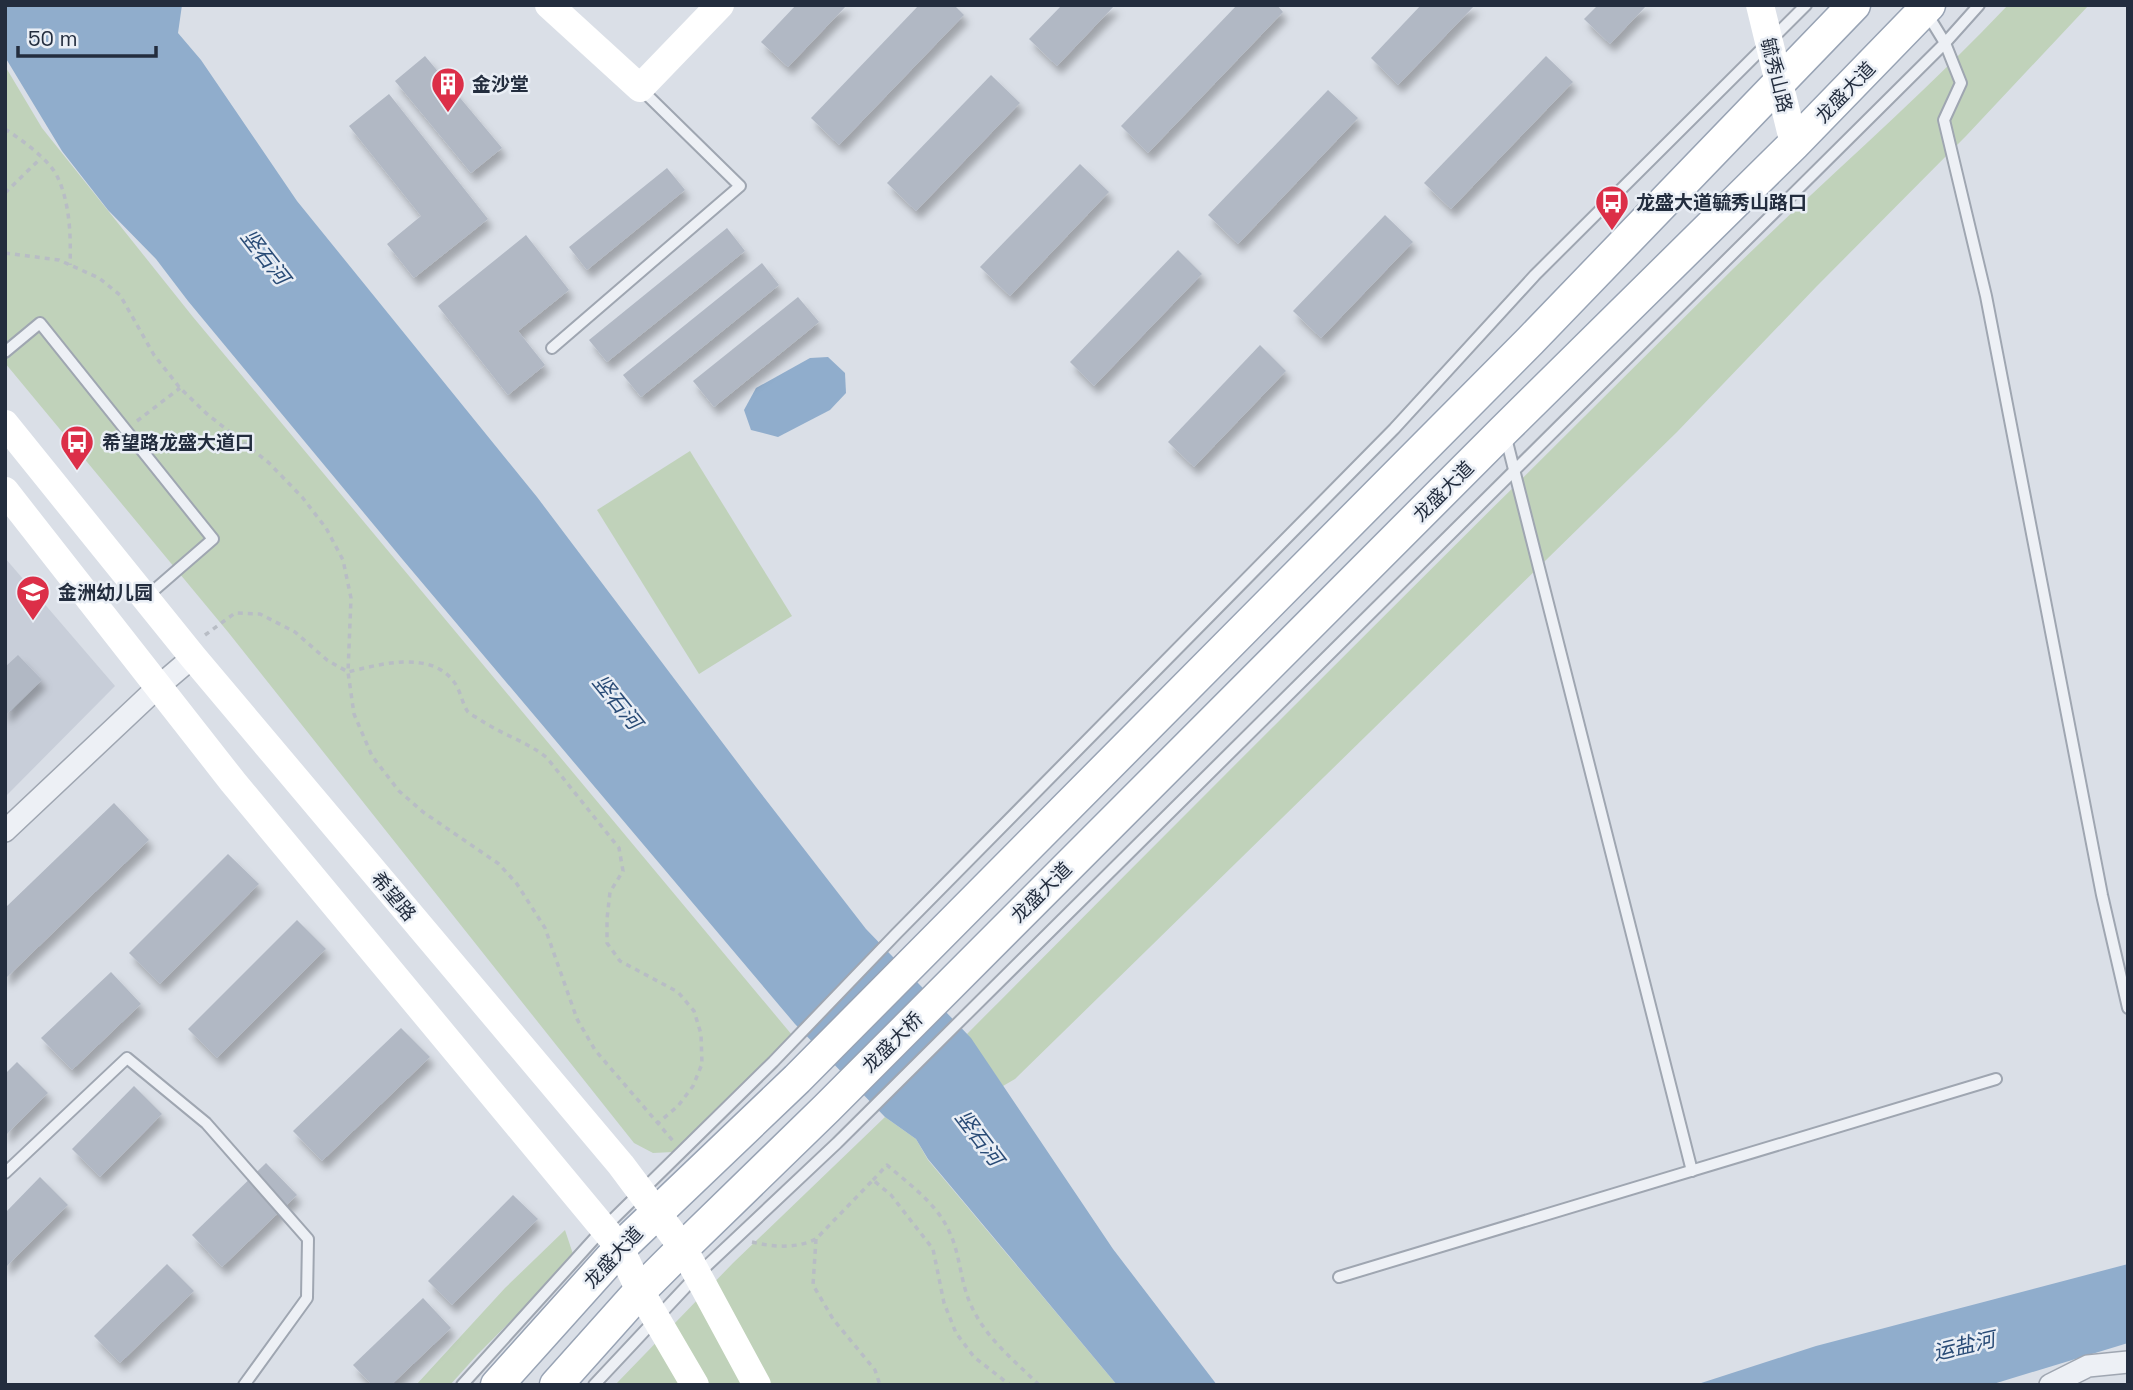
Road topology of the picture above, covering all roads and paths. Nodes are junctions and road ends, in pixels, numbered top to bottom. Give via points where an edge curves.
1 (550, 5) edge
2 (720, 5) edge
3 (1760, 5) edge
4 (1806, 5) edge
5 (1854, 5) edge
6 (1979, 5) edge
7 (1926, 8) edge
8 (1945, 43) junction
9 (1769, 44) junction
10 (1779, 84) junction
11 (640, 88) junction
12 (5, 130) edge
13 (1794, 144) junction
14 (41, 158) junction
15 (5, 193) edge
16 (5, 253) edge
17 (71, 265) junction
18 (552, 348) dead end
19 (5, 352) edge
20 (180, 387) junction
21 (5, 424) edge
22 (126, 430) junction
23 (1504, 430) junction
24 (5, 491) edge
25 (145, 598) junction
26 (189, 653) junction
27 (348, 672) junction
28 (159, 686) junction
29 (5, 831) edge
30 (956, 977) joint
31 (2128, 1008) edge
32 (785, 1070) junction
33 (1996, 1079) dead end
34 (658, 1123) junction
35 (683, 1152) junction
36 (1692, 1171) junction
37 (5, 1173) edge
38 (873, 1180) junction
39 (649, 1202) junction
40 (612, 1238) junction
41 (736, 1238) junction
42 (816, 1239) junction
43 (690, 1261) junction
44 (1339, 1277) dead end
45 (640, 1291) junction
46 (657, 1318) junction
47 (2128, 1362) edge
48 (243, 1385) edge
49 (462, 1385) edge
50 (497, 1385) edge
51 (556, 1385) edge
52 (594, 1385) edge
53 (695, 1385) edge
54 (757, 1385) edge
55 (880, 1385) edge
56 (1010, 1385) edge
57 (1039, 1385) edge
58 (2050, 1385) edge

1 - 11 main road
2 - 11 main road
3 - 9 main road, 毓秀山路
4 - 9 lane
5 - 10 main road
6 - 8 lane
7 - 8 lane
7 - 13 main road, 龙盛大道
8 - 31 lane via 1961,83 1944,120 1986,296
8 - 41 lane
9 - 10 main road, 毓秀山路
9 - 32 lane via 1535,275 1394,429 896,934
10 - 13 main road, 毓秀山路
10 - 32 main road via 1530,341 924,949
11 - 18 lane via 740,186
12 - 14 path
13 - 23 main road, 龙盛大道
14 - 15 path
14 - 17 path via 57,175 66,201
16 - 17 path
17 - 20 path via 99,278 120,295 154,355
19 - 22 lane via 40,323
20 - 22 path
20 - 27 path via 268,462 326,528 343,560 351,598
21 - 25 main road, 希望路
22 - 25 lane via 213,539
23 - 30 main road, 龙盛大道
23 - 36 lane
24 - 28 main road
25 - 26 main road, 希望路
26 - 27 path via 235,613 260,614 295,632
26 - 28 street
26 - 39 main road, 希望路
27 - 34 path via 354,714 372,756 399,791 499,864 517,884 545,928 576,1019 595,1050
27 - 34 path via 413,662 439,669 454,682 468,712 547,758 619,848 623,871 610,892 607,943 620,961 678,992 694,1011 701,1034 702,1064 693,1086
28 - 29 street
28 - 40 main road via 233,782
30 - 43 main road, 龙盛大桥 via 827,1108
32 - 35 lane
32 - 39 main road, 龙盛大道
33 - 36 lane
34 - 35 path
35 - 39 lane
36 - 44 lane
37 - 48 lane via 127,1058 206,1123 308,1239 307,1298
38 - 42 path
38 - 56 path via 891,1195 933,1249 944,1303 956,1333 974,1357
38 - 57 path via 887,1165 937,1211 950,1232 970,1304 990,1337
39 - 40 main road, 龙盛大道
39 - 43 main road, 希望路
40 - 45 main road
40 - 49 lane
40 - 50 main road, 龙盛大道
41 - 42 path via 771,1246 804,1245
41 - 43 lane
42 - 55 path via 813,1285 833,1319 875,1370
43 - 45 main road
43 - 46 lane
43 - 54 main road, 希望路
45 - 46 main road
45 - 51 main road
46 - 52 lane
46 - 53 main road
47 - 58 street via 2088,1366

